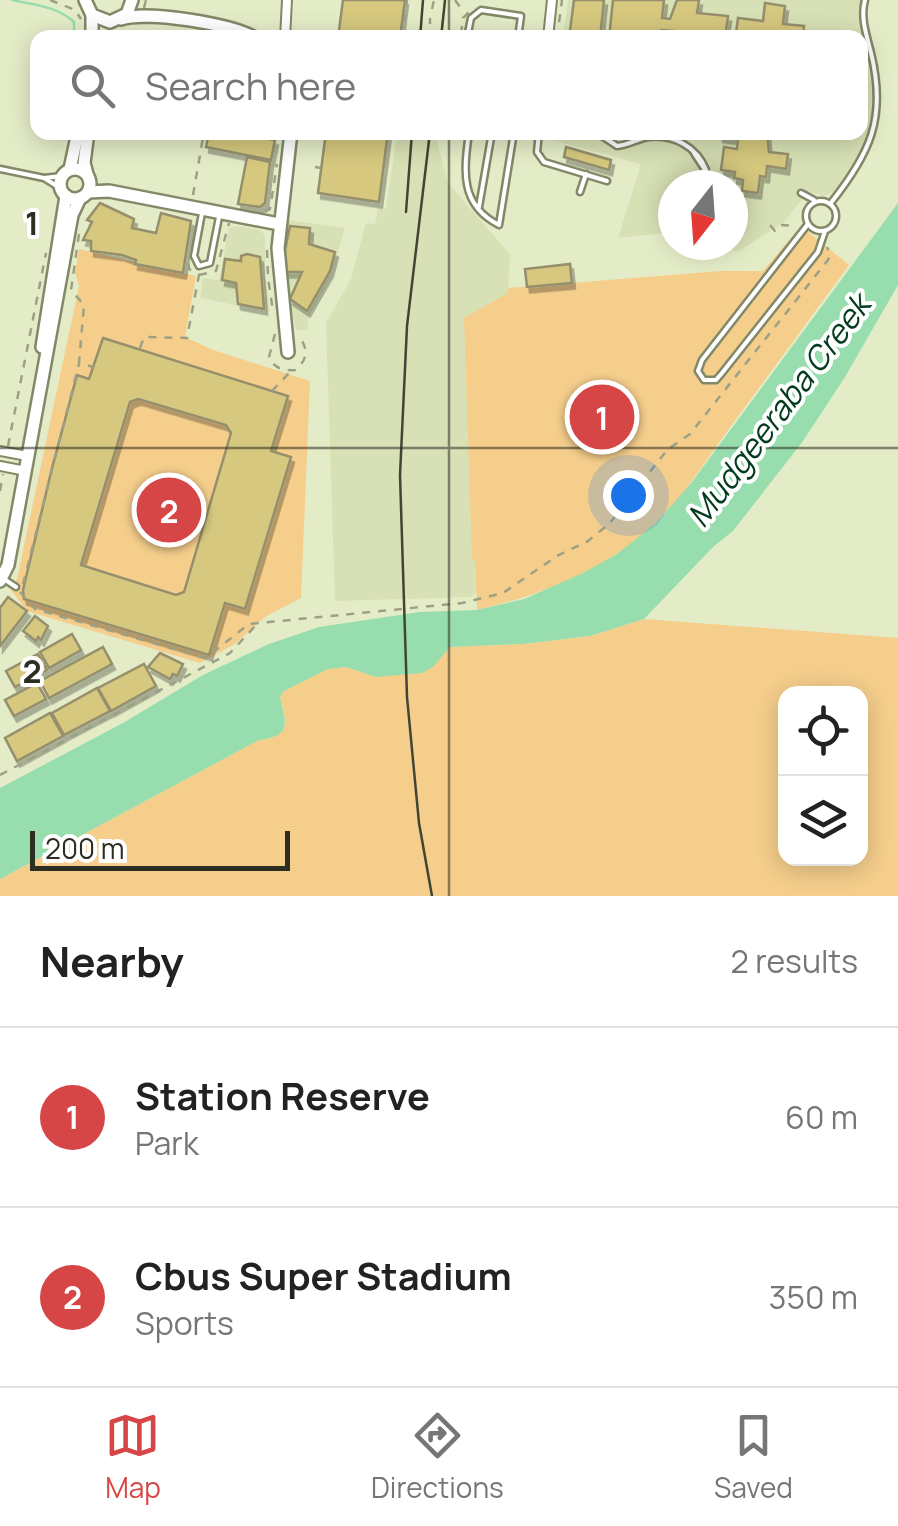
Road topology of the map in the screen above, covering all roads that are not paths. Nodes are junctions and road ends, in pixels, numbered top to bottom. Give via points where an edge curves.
1 (136, 0) edge
2 (286, 0) edge
3 (552, 0) edge
4 (865, 0) edge
5 (83, 8) edge
6 (164, 15) junction
7 (119, 20) junction
8 (113, 30) edge
9 (226, 30) edge
10 (285, 30) edge
11 (468, 30) edge
12 (519, 30) edge
13 (549, 30) edge
14 (866, 30) edge
15 (868, 39) edge
16 (76, 140) edge
17 (87, 140) edge
18 (290, 140) edge
19 (468, 140) edge
20 (491, 140) edge
21 (513, 140) edge
22 (539, 140) edge
23 (608, 140) edge
24 (634, 140) edge
25 (672, 140) edge
26 (694, 153) dead end
27 (0, 169) edge
28 (586, 174) junction
29 (44, 178) junction
30 (607, 181) dead end
31 (64, 182) junction
32 (86, 186) junction
33 (580, 192) dead end
34 (816, 202) junction
35 (830, 204) junction
36 (479, 208) junction
37 (203, 209) junction
38 (807, 210) junction
39 (220, 212) junction
40 (280, 224) junction
41 (808, 224) junction
42 (824, 230) junction
43 (288, 352) dead end
44 (4, 452) edge
45 (22, 455) junction
46 (2, 467) edge
47 (22, 470) junction
48 (0, 562) edge
49 (1, 578) edge
50 (16, 586) road end

1 - 6 street
1 - 7 street
2 - 10 street
3 - 13 street
4 - 14 lane
5 - 7 street via 103,22
6 - 7 street
6 - 9 street
7 - 8 street
11 - 12 lane via 481,10 521,16
15 - 35 lane via 878,84 876,118 859,166
16 - 31 street
17 - 32 street
18 - 40 street
19 - 36 lane via 464,179
20 - 36 lane
21 - 36 lane via 500,224
22 - 28 lane via 542,160
23 - 24 lane via 617,146
25 - 26 lane
27 - 29 lane
28 - 30 lane
28 - 33 lane
29 - 31 lane
29 - 31 lane
31 - 32 street
31 - 32 street via 79,169
31 - 45 street
32 - 37 street
32 - 47 street via 72,215
34 - 35 lane
34 - 38 lane
34 - 38 lane via 801,193
35 - 42 lane via 835,220
37 - 39 street
37 - 39 lane via 194,256 199,266 210,263
38 - 41 lane
39 - 40 street
40 - 43 street
41 - 42 lane
41 - 42 lane via 702,360 698,371 704,380 722,373 818,252
44 - 45 street
45 - 47 street
46 - 47 street
47 - 48 street
47 - 49 street
49 - 50 lane

